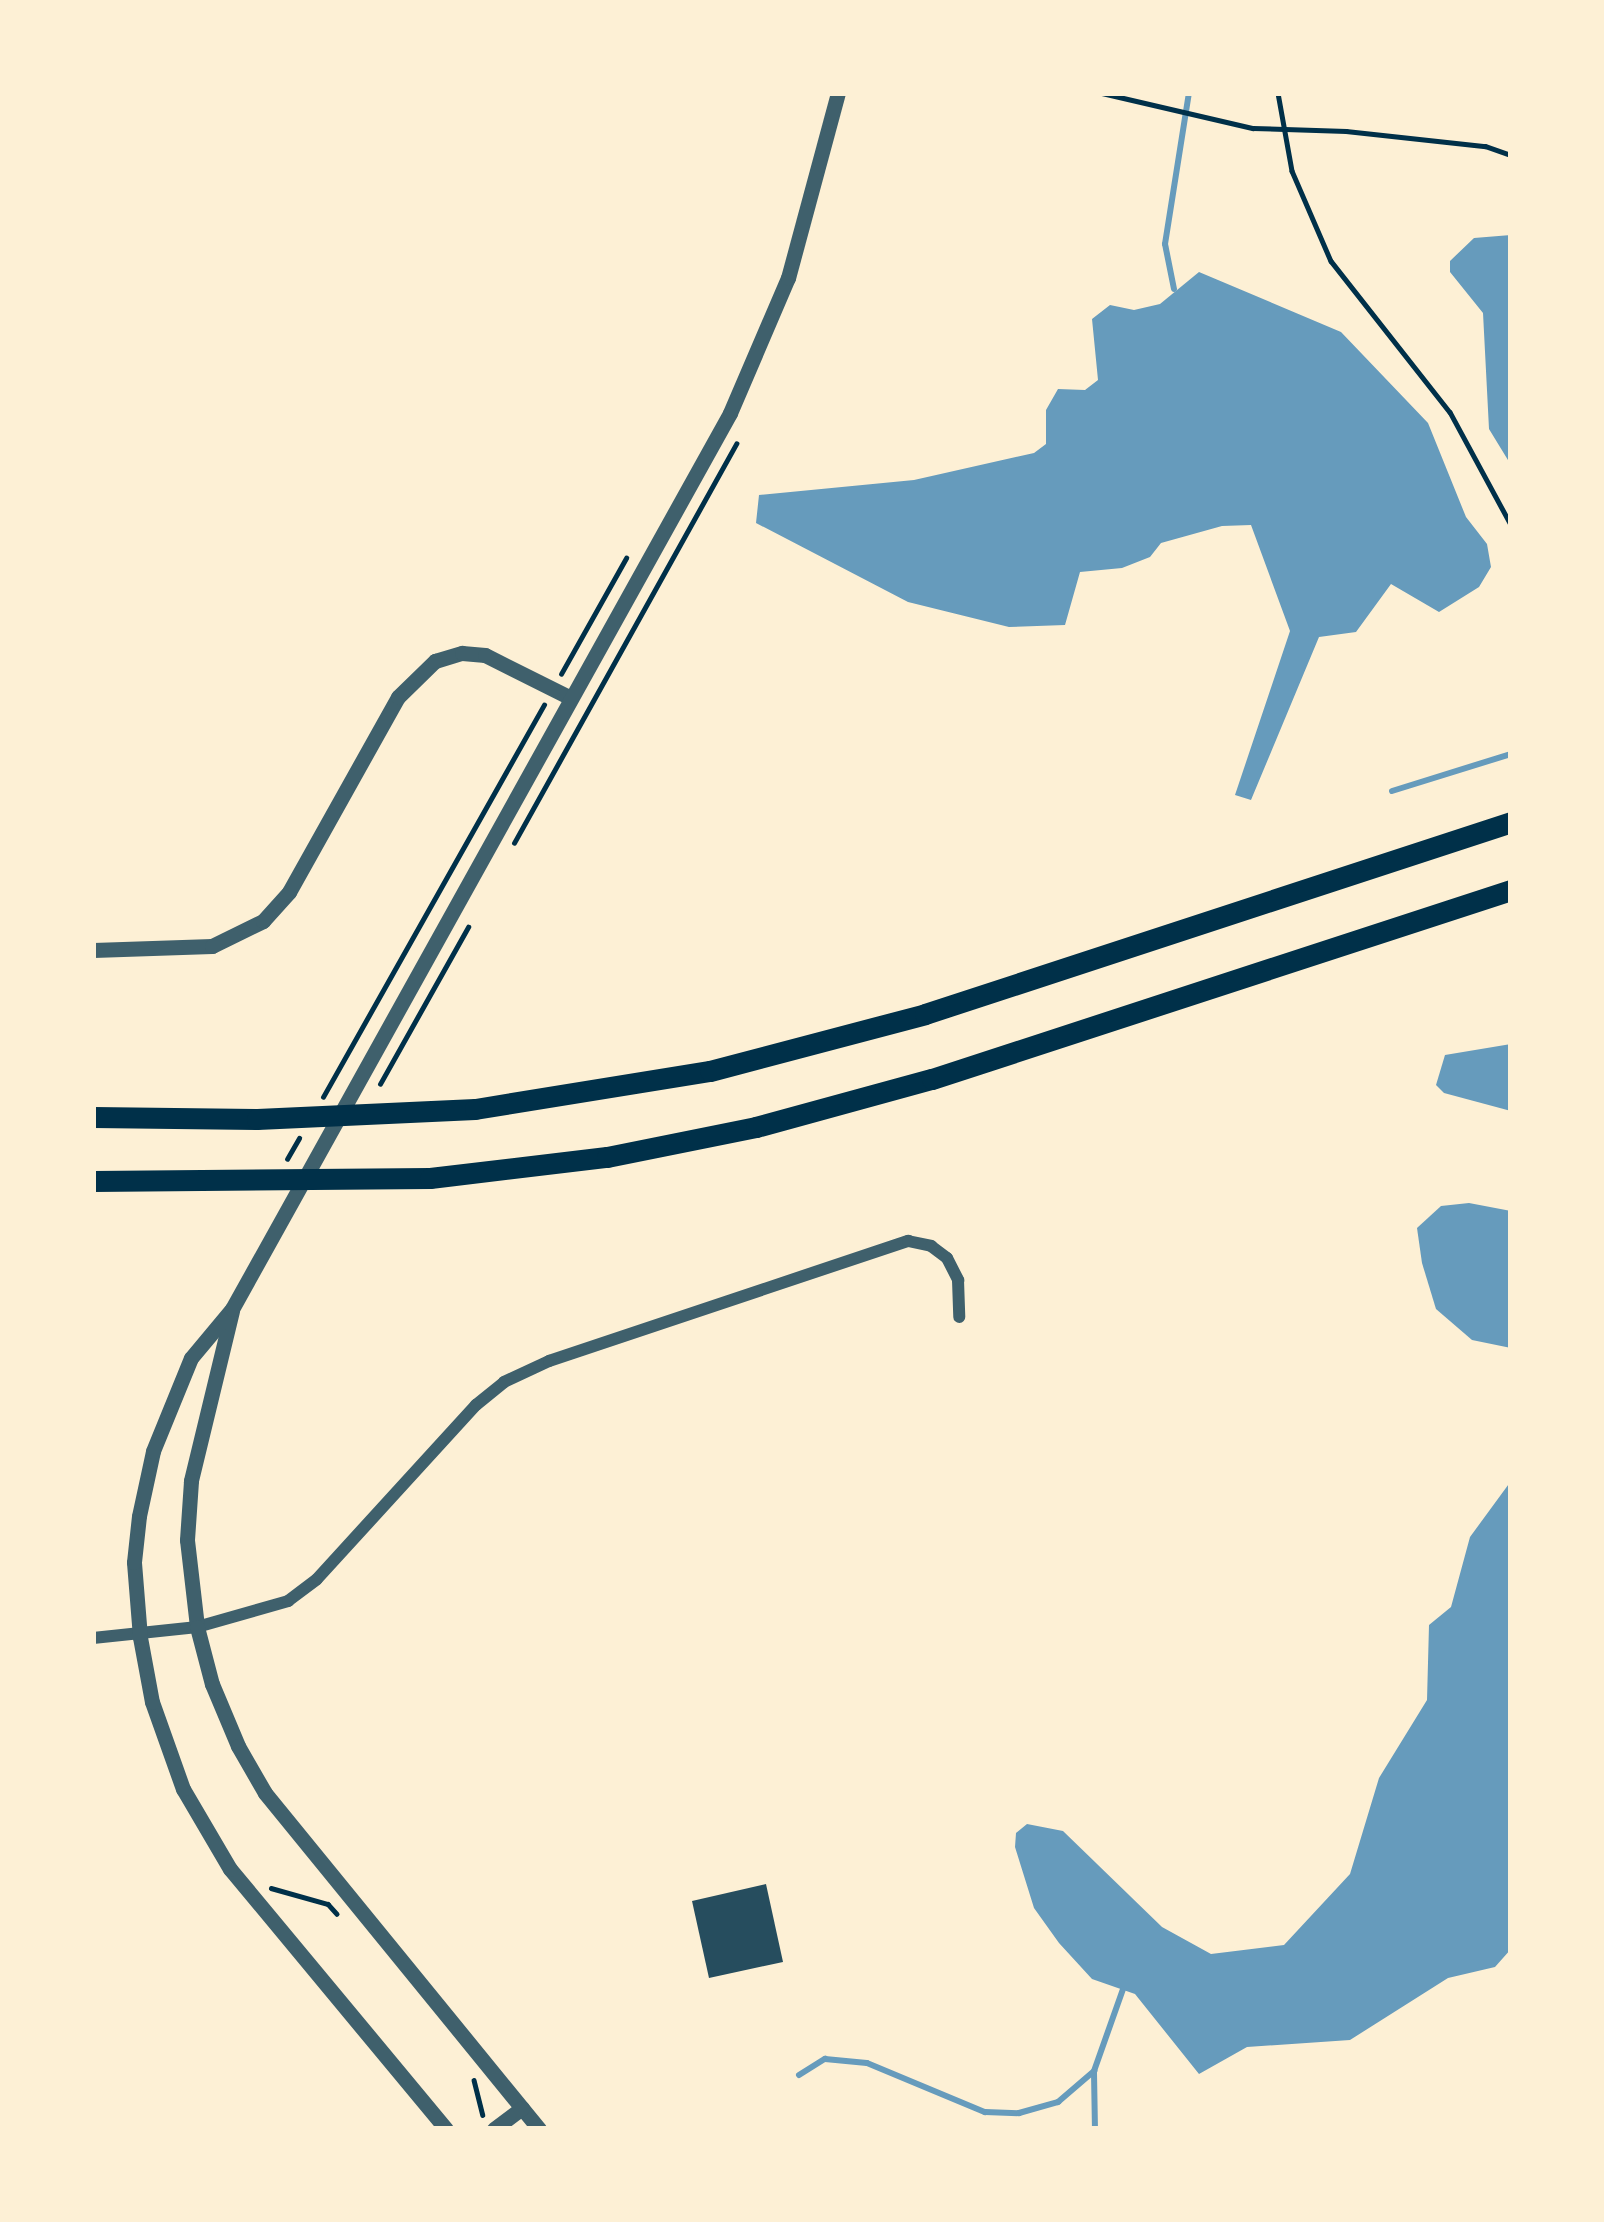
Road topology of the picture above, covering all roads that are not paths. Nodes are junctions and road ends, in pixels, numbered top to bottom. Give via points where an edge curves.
1 (838, 93) edge
2 (572, 698) junction
3 (1511, 822) edge
4 (1511, 890) edge
5 (93, 950) edge
6 (93, 1117) edge
7 (93, 1181) edge
8 (232, 1309) junction
9 (959, 1316) dead end
10 (197, 1627) junction
11 (140, 1636) junction
12 (93, 1638) edge
13 (522, 2108) junction
14 (446, 2129) edge
15 (494, 2129) edge
16 (539, 2129) edge

1 - 2 street via 775,314 730,413
2 - 5 street via 485,655 435,661 398,697 289,892 263,921 212,946
2 - 8 street
3 - 6 highway via 925,1014 710,1072 455,1110
4 - 7 highway via 932,1079 734,1132 430,1178
8 - 10 street via 190,1481
8 - 11 street via 191,1358 153,1451 134,1562
9 - 10 street via 958,1280 947,1258 908,1241 524,1371 476,1405 288,1601
10 - 11 street
10 - 13 street via 229,1725 265,1793
11 - 12 street
11 - 14 street via 163,1742 205,1833
13 - 15 street
13 - 16 street

